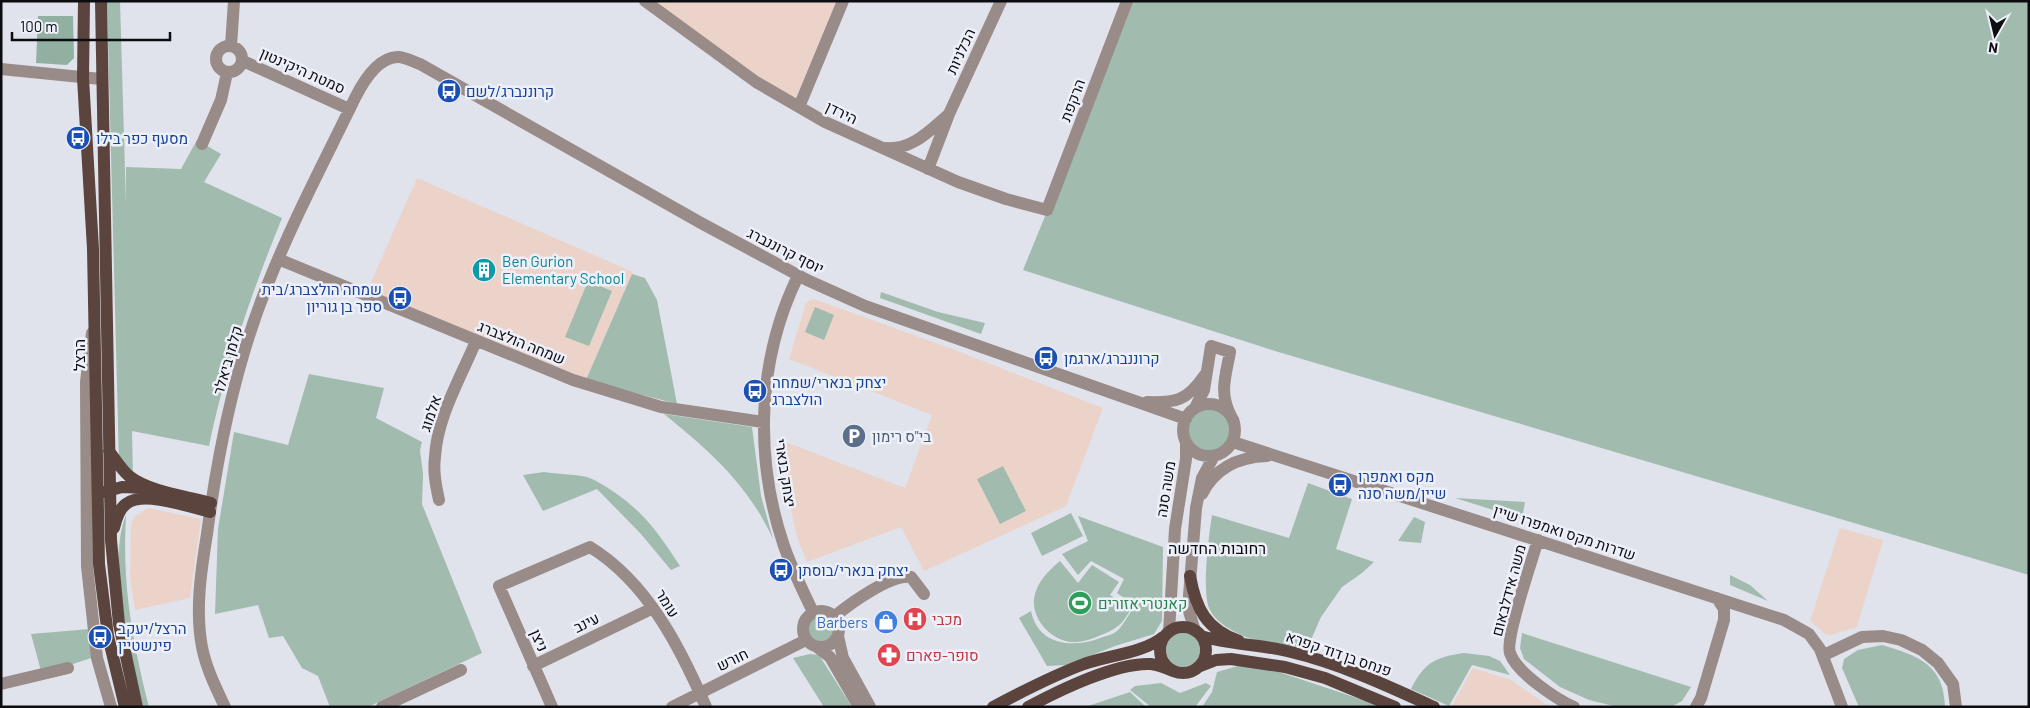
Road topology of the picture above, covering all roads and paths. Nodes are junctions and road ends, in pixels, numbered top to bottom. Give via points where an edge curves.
1 (84, 1) edge
2 (101, 1) edge
3 (234, 1) edge
4 (645, 1) edge
5 (843, 1) edge
6 (1001, 1) edge
7 (1127, 1) edge
8 (231, 46) junction
9 (397, 57) joint
10 (243, 61) junction
11 (1, 70) edge
12 (227, 73) junction
13 (83, 78) junction
14 (102, 79) junction
15 (799, 107) junction
16 (349, 109) junction
17 (950, 114) junction
18 (202, 144) dead end
19 (881, 147) junction
20 (928, 169) junction
21 (1047, 210) joint
22 (278, 259) junction
23 (798, 276) junction
24 (95, 324) junction
25 (476, 341) junction
26 (1206, 372) junction
27 (1124, 397) junction
28 (1195, 408) junction
29 (1231, 416) junction
30 (1186, 419) junction
31 (763, 422) junction
32 (1186, 442) junction
33 (1233, 442) junction
34 (109, 451) junction
35 (1214, 456) junction
36 (1286, 459) junction
37 (151, 488) junction
38 (111, 489) junction
39 (438, 500) dead end
40 (96, 501) junction
41 (210, 507) junction
42 (1196, 508) junction
43 (111, 540) junction
44 (1538, 540) junction
45 (590, 547) joint
46 (1190, 576) junction
47 (924, 594) dead end
48 (1717, 598) junction
49 (653, 608) junction
50 (1746, 608) junction
51 (813, 612) junction
52 (835, 616) junction
53 (1724, 620) junction
54 (1166, 634) junction
55 (1198, 634) junction
56 (838, 636) junction
57 (812, 643) junction
58 (1256, 645) junction
59 (1824, 655) junction
60 (534, 666) junction
61 (1198, 667) junction
62 (68, 668) dead end
63 (461, 670) dead end
64 (1173, 671) junction
65 (1, 684) edge
66 (700, 693) junction
67 (111, 707) edge
68 (125, 707) edge
69 (137, 707) edge
70 (225, 707) edge
71 (382, 707) edge
72 (552, 707) edge
73 (672, 707) edge
74 (706, 707) edge
75 (859, 707) edge
76 (870, 707) edge
77 (994, 707) edge
78 (1028, 707) edge
79 (1395, 707) edge
80 (1434, 707) edge
81 (1574, 707) edge
82 (1696, 707) edge
83 (1842, 707) edge
84 (1956, 707) edge

1 - 13 main road, הרצל
2 - 14 main road, הרצל
3 - 8 street
4 - 15 street, הירדן via 748,76
5 - 15 street
6 - 17 street, הכלניות
7 - 21 street, הרקפת
8 - 10 street via 239,50
8 - 12 street via 221,49 216,60 219,68
9 - 16 street, קלמן ביאלר via 385,61 373,71
9 - 23 street, יוסף קרוננברג via 420,64
10 - 12 street via 239,69
10 - 16 street, סמטת היקינטון
11 - 13 street
12 - 18 street via 221,100
13 - 14 street
13 - 24 main road, הרצל
14 - 34 main road, הרצל
15 - 19 street, הירדן
16 - 22 street, קלמן ביאלר
17 - 19 street, הכלניות via 908,146
17 - 20 street, הכלניות
19 - 20 street, הירדן
20 - 21 street, הירדן via 997,196
22 - 25 street, שמחה הולצברג
22 - 41 street, קלמן ביאלר via 234,387
23 - 27 street, יוסף קרוננברג via 865,306
23 - 31 street, יצחק בנארי via 778,326
24 - 40 main road, הרצל
24 - 67 street via 86,382 87,566 97,658
25 - 31 street, שמחה הולצברג via 573,380 635,400
25 - 39 street, אלמוג via 439,433 434,468
26 - 27 street via 1196,388 1182,399 1160,402
26 - 28 street via 1204,390
26 - 29 street via 1211,346 1230,352 1223,393
27 - 30 street, יוסף קרוננברג
28 - 29 street via 1219,406
28 - 30 street
29 - 33 street via 1236,434
30 - 32 street via 1183,434
31 - 51 street, יצחק בנארי via 765,462 780,534
32 - 35 street via 1198,454
32 - 54 street, משה סנה
33 - 35 street via 1228,449
33 - 36 street, שדרות מקס ואמפרו שיין
34 - 37 main road via 129,475
34 - 38 main road, הרצל
35 - 42 street via 1204,471
36 - 42 street via 1255,457 1226,466 1210,481
36 - 44 street, שדרות מקס ואמפרו שיין
37 - 38 main road
37 - 41 main road
38 - 40 main road
38 - 43 main road, הרצל
40 - 68 main road, הרצל via 101,589 108,636
41 - 43 main road via 135,499 121,509
41 - 70 street, קלמן ביאלר via 200,578 200,632 205,660
42 - 46 street
43 - 69 main road, הרצל via 119,624
44 - 48 street, שדרות מקס ואמפרו שיין
44 - 81 street, משה אידלבאום via 1510,634 1510,653 1518,666 1547,692
45 - 49 street, עומר via 627,575
45 - 60 street, ניצן via 499,586
46 - 55 street via 1188,608
46 - 58 main road via 1199,609 1211,624 1228,636
47 - 52 street via 911,577 902,576
48 - 50 street, שדרות מקס ואמפרו שיין
48 - 53 street via 1724,609
49 - 60 street, עינב
49 - 66 street, עומר
50 - 53 street via 1731,611
50 - 59 street, שדרות מקס ואמפרו שיין via 1784,620 1809,634
51 - 52 street via 826,611
51 - 57 street via 803,628
52 - 56 street via 839,625
53 - 82 street
54 - 55 main road via 1182,627
54 - 64 main road via 1160,653 1166,667
54 - 77 main road via 1151,646 1056,675
55 - 58 main road, פנחס בן דוד קפרא via 1222,642
55 - 61 main road via 1206,649
56 - 57 street via 830,646
56 - 76 street via 843,658
57 - 66 street, חורש
57 - 75 street via 830,657
58 - 80 main road, פנחס בן דוד קפרא via 1319,660
59 - 83 street, שדרות מקס ואמפרו שיין
59 - 84 street via 1862,637 1883,636 1901,640 1922,650 1938,663 1953,684
60 - 72 street, ניצן
61 - 64 main road via 1186,673
61 - 79 main road, פנחס בן דוד קפרא via 1216,660 1231,659 1285,667 1325,678
62 - 65 street
63 - 71 street
64 - 78 main road via 1152,664 1119,669
66 - 73 street, חורש
66 - 74 street, עומר

